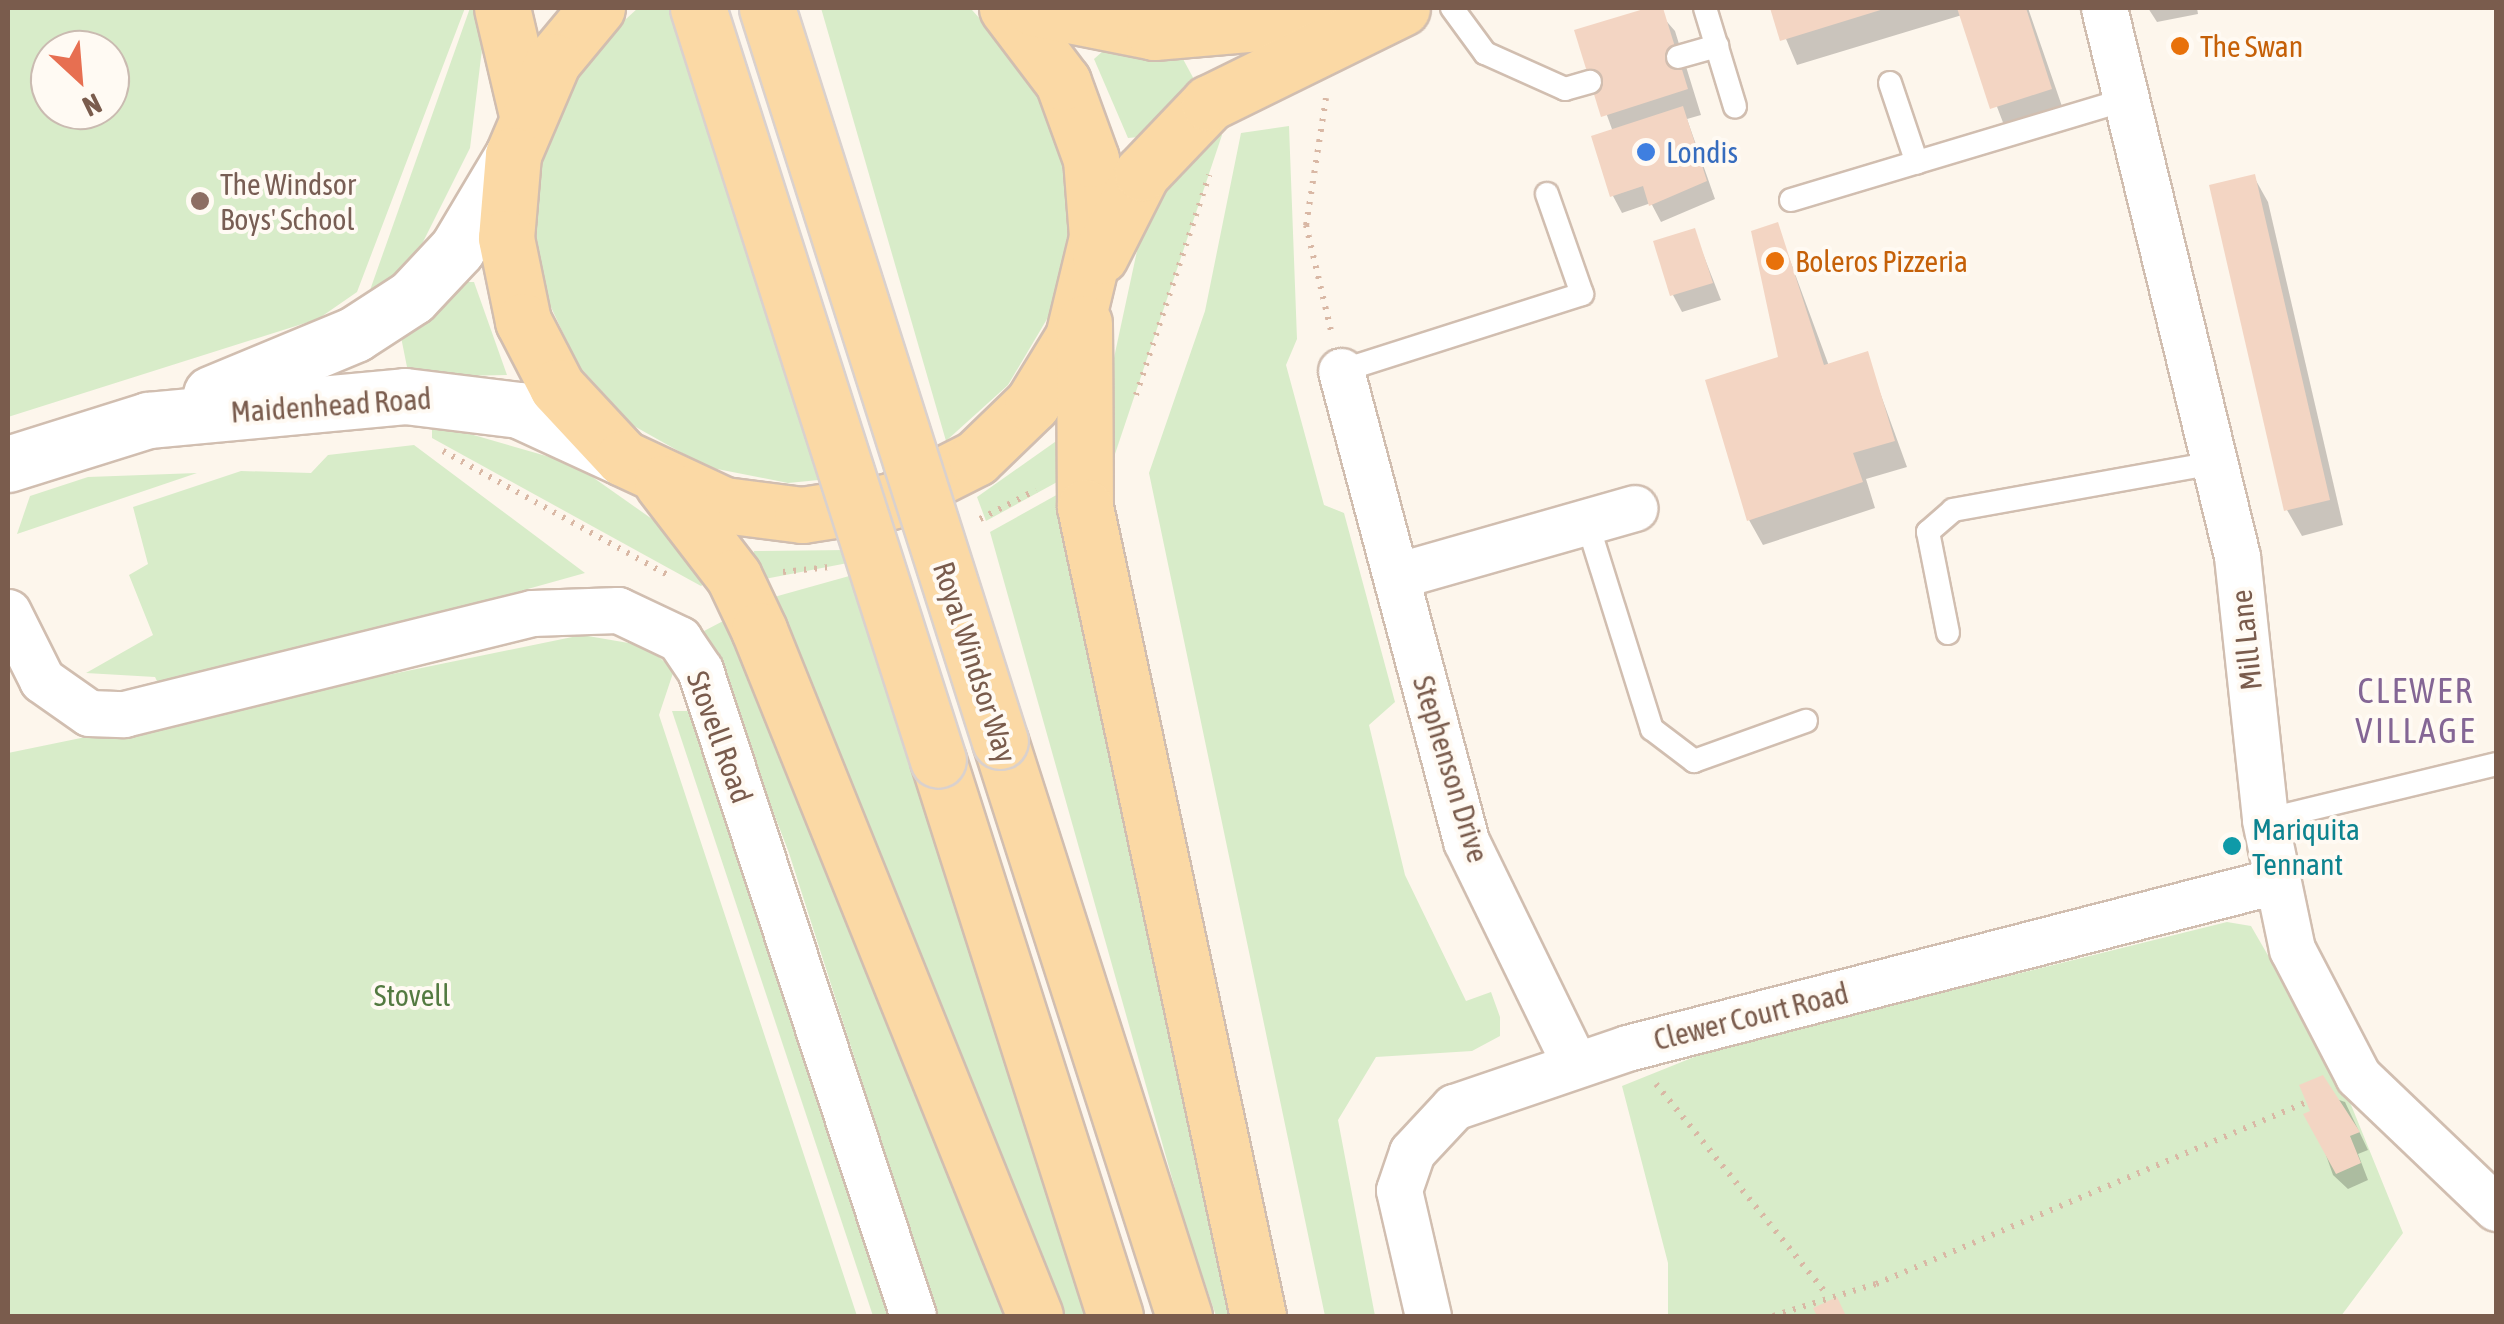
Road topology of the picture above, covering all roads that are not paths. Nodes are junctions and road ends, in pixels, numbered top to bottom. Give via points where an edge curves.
1 (502, 8) edge
2 (597, 8) edge
3 (698, 8) edge
4 (767, 8) edge
5 (1008, 8) edge
6 (1034, 8) edge
7 (1400, 8) edge
8 (1452, 8) edge
9 (1706, 8) edge
10 (2104, 8) edge
11 (1717, 46) junction
12 (1678, 57) dead end
13 (1590, 82) dead end
14 (1890, 82) dead end
15 (2128, 99) junction
16 (1736, 106) dead end
17 (520, 133) junction
18 (1918, 163) junction
19 (1547, 194) dead end
20 (1791, 200) dead end
21 (1088, 291) junction
22 (1340, 371) joint
23 (148, 420) junction
24 (2216, 462) junction
25 (8, 464) edge
26 (640, 468) junction
27 (1636, 508) dead end
28 (1587, 522) junction
29 (1396, 576) junction
30 (8, 612) edge
31 (1948, 633) dead end
32 (1806, 721) dead end
33 (2496, 764) edge
34 (2265, 820) junction
35 (2275, 882) junction
36 (1574, 1064) junction
37 (2496, 1208) edge
38 (914, 1316) edge
39 (1035, 1316) edge
40 (1115, 1316) edge
41 (1184, 1316) edge
42 (1258, 1316) edge
43 (1428, 1316) edge

1 - 17 main road
2 - 17 main road
3 - 40 main road, bridge
4 - 41 main road, Royal Windsor Way, bridge
5 - 21 main road via 1039,42 1080,120 1097,202
6 - 7 main road via 1154,32
7 - 21 main road via 1268,67 1182,125 1134,187
8 - 13 lane via 1485,53 1565,89
9 - 11 lane
10 - 15 street, Mill Lane
11 - 12 lane
11 - 16 lane
14 - 18 lane
15 - 18 lane
15 - 24 street, Mill Lane
17 - 23 street, Maidenhead Road via 457,249 387,316
17 - 26 main road via 506,238 523,321 557,387
18 - 20 lane
19 - 22 lane via 1582,294
21 - 26 main road via 1055,371 1006,433 906,495 842,512 764,513
21 - 42 main road via 1085,507
22 - 29 street, Stephenson Drive
23 - 25 street, Maidenhead Road
23 - 26 street, Maidenhead Road via 443,396 519,410
24 - 31 lane via 1953,510 1928,532
24 - 34 street, Mill Lane via 2238,556
26 - 39 main road via 702,528 759,630
27 - 28 street
28 - 29 street
28 - 32 lane via 1652,729 1694,760
29 - 36 street, Stephenson Drive via 1466,840
30 - 38 street, Stovell Road via 42,680 89,714 124,714 532,613 618,610 679,639 700,670
33 - 34 lane
34 - 35 street, Mill Lane
35 - 36 street, Clewer Court Road
35 - 37 street, Mill Lane via 2309,994 2358,1076
36 - 43 street, Clewer Court Road via 1454,1107 1412,1152 1399,1190

